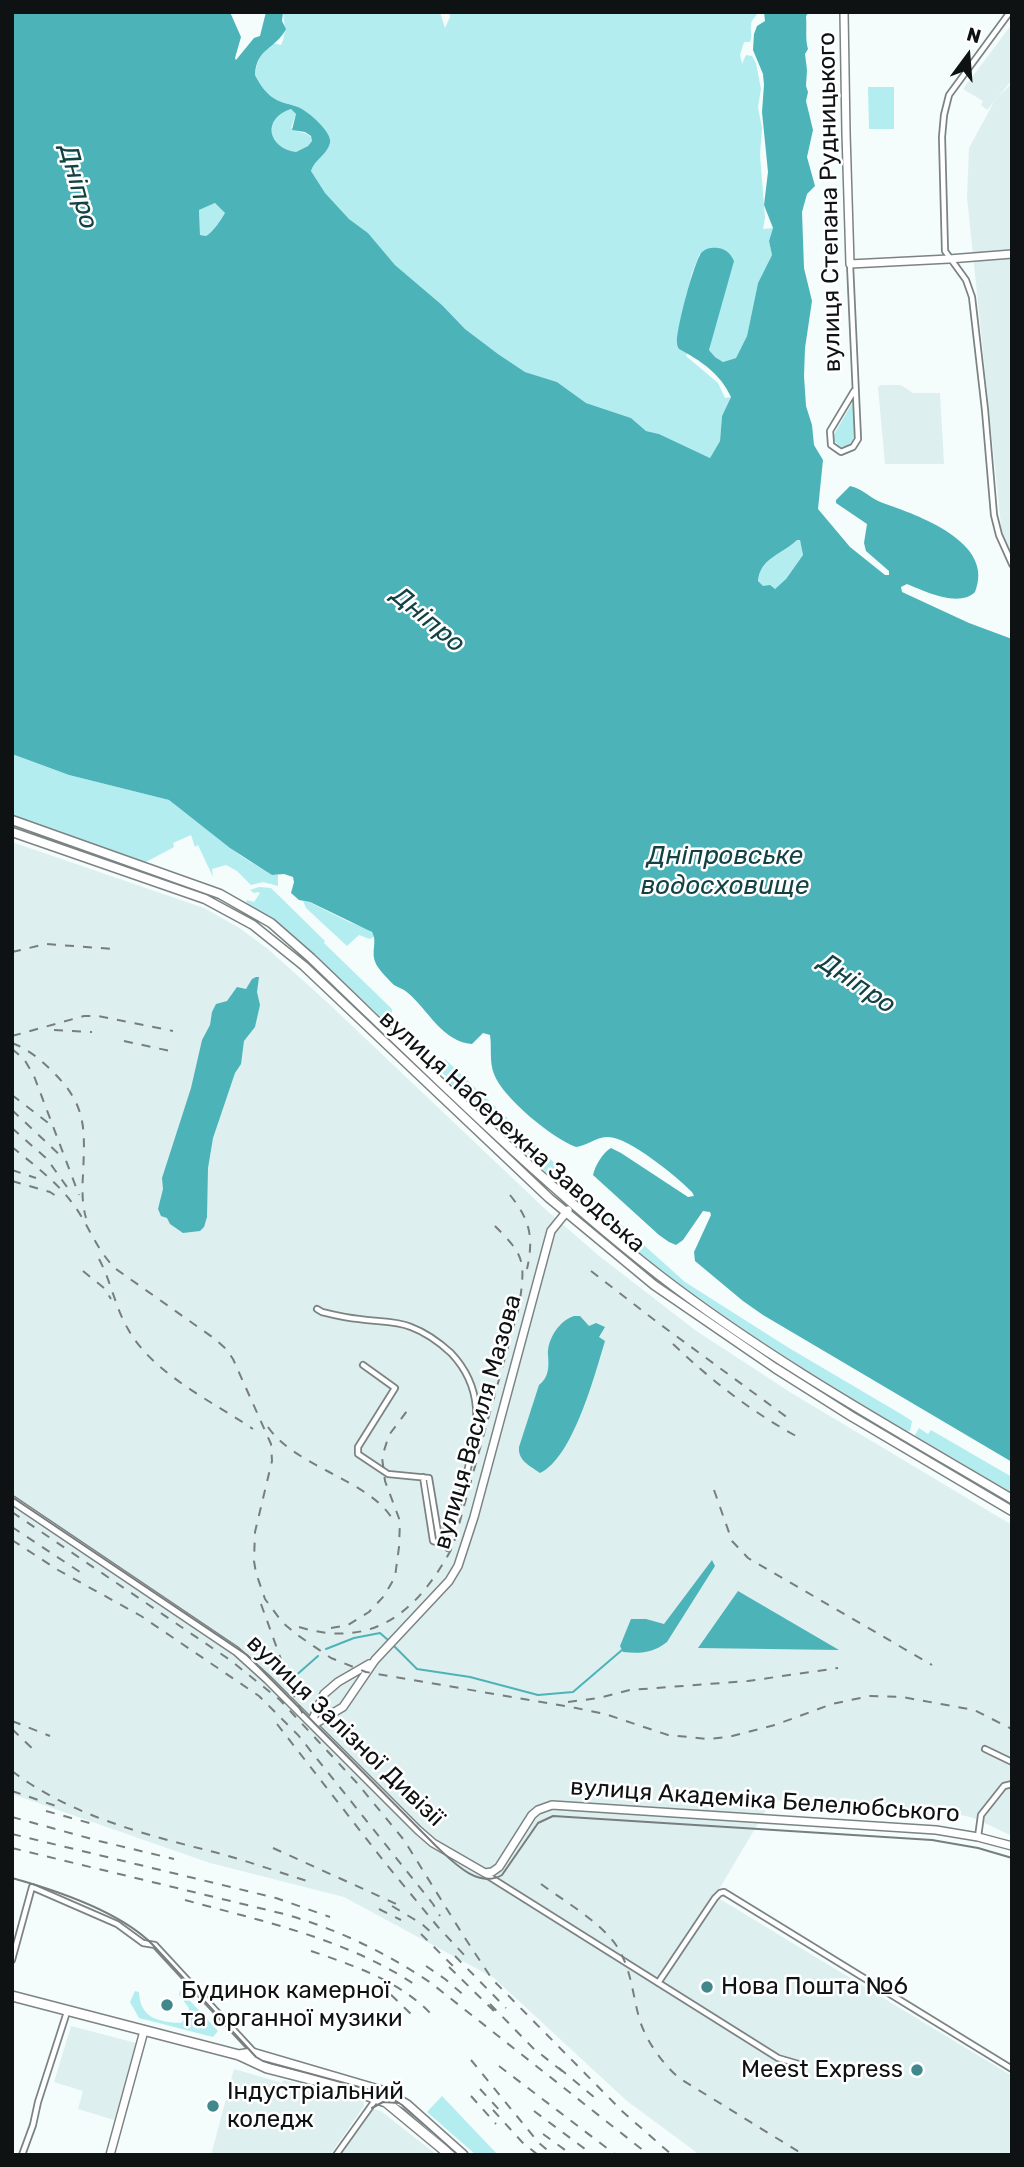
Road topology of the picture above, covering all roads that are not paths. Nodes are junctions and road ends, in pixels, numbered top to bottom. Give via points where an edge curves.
1 (844, 12) edge
2 (1010, 12) edge
3 (1012, 254) edge
4 (949, 260) junction
5 (850, 264) junction
6 (854, 391) junction
7 (1012, 564) edge
8 (12, 820) edge
9 (12, 832) edge
10 (573, 1204) junction
11 (566, 1213) junction
12 (317, 1309) dead end
13 (363, 1365) dead end
14 (1012, 1499) edge
15 (12, 1500) edge
16 (1012, 1511) edge
17 (449, 1548) junction
18 (462, 1555) junction
19 (375, 1660) junction
20 (312, 1724) junction
21 (985, 1749) dead end
22 (1012, 1762) edge
23 (1012, 1784) edge
24 (978, 1837) junction
25 (1012, 1846) edge
26 (485, 1873) junction
27 (12, 1960) edge
28 (658, 1983) junction
29 (12, 1996) edge
30 (68, 2011) junction
31 (144, 2031) junction
32 (247, 2045) junction
33 (239, 2055) junction
34 (260, 2056) junction
35 (802, 2065) dead end
36 (1012, 2068) edge
37 (378, 2093) junction
38 (22, 2155) edge
39 (110, 2155) edge
40 (335, 2155) edge
41 (450, 2155) edge
42 (463, 2155) edge

1 - 5 street, вулиця Степана Рудницького
2 - 4 street via 949,95 944,115 945,251
3 - 4 street
4 - 5 street
4 - 7 street via 967,280 972,298 994,515
5 - 6 street, вулиця Степана Рудницького
6 - 6 street, вулиця Степана Рудницького via 858,439 850,450 837,451 831,445 830,432
8 - 10 main road, вулиця Набережна Заводська via 209,889 260,916 288,936
9 - 11 main road, вулиця Набережна Заводська via 205,899 259,929
10 - 11 street, вулиця Василя Мазова
10 - 14 main road, вулиця Набережна Заводська via 661,1276 770,1352
11 - 16 main road, вулиця Набережна Заводська via 654,1285 775,1368
11 - 18 street, вулиця Василя Мазова via 551,1234
12 - 17 street via 426,1333 442,1344 471,1380 477,1423 460,1501 445,1534
13 - 17 street via 395,1388 358,1454 388,1474 423,1477 433,1541
15 - 20 street, вулиця Залізної Дивізії via 236,1651
17 - 18 street
18 - 19 street, вулиця Василя Мазова via 449,1581
19 - 20 street, вулиця Василя Мазова via 343,1707
19 - 20 street, вулиця Василя Мазова via 330,1688 320,1700
20 - 26 street, вулиця Залізної Дивізії via 433,1843
21 - 22 street
23 - 24 street via 1004,1786 981,1815
24 - 25 street, вулиця Академіка Белелюбського
24 - 26 street, вулиця Академіка Белелюбського via 923,1829 552,1805 532,1815 502,1864
26 - 28 street, вулиця Залізної Дивізії
27 - 32 street via 32,1888 155,1945
28 - 35 street, вулиця Залізної Дивізії via 778,2058
28 - 36 street via 715,1898 724,1892
29 - 30 highway
30 - 31 highway
30 - 38 street
31 - 33 highway
31 - 39 street
32 - 33 street
32 - 34 street
33 - 34 highway
33 - 37 highway via 267,2068
34 - 37 highway
37 - 40 street
37 - 41 highway
37 - 42 highway via 407,2105

